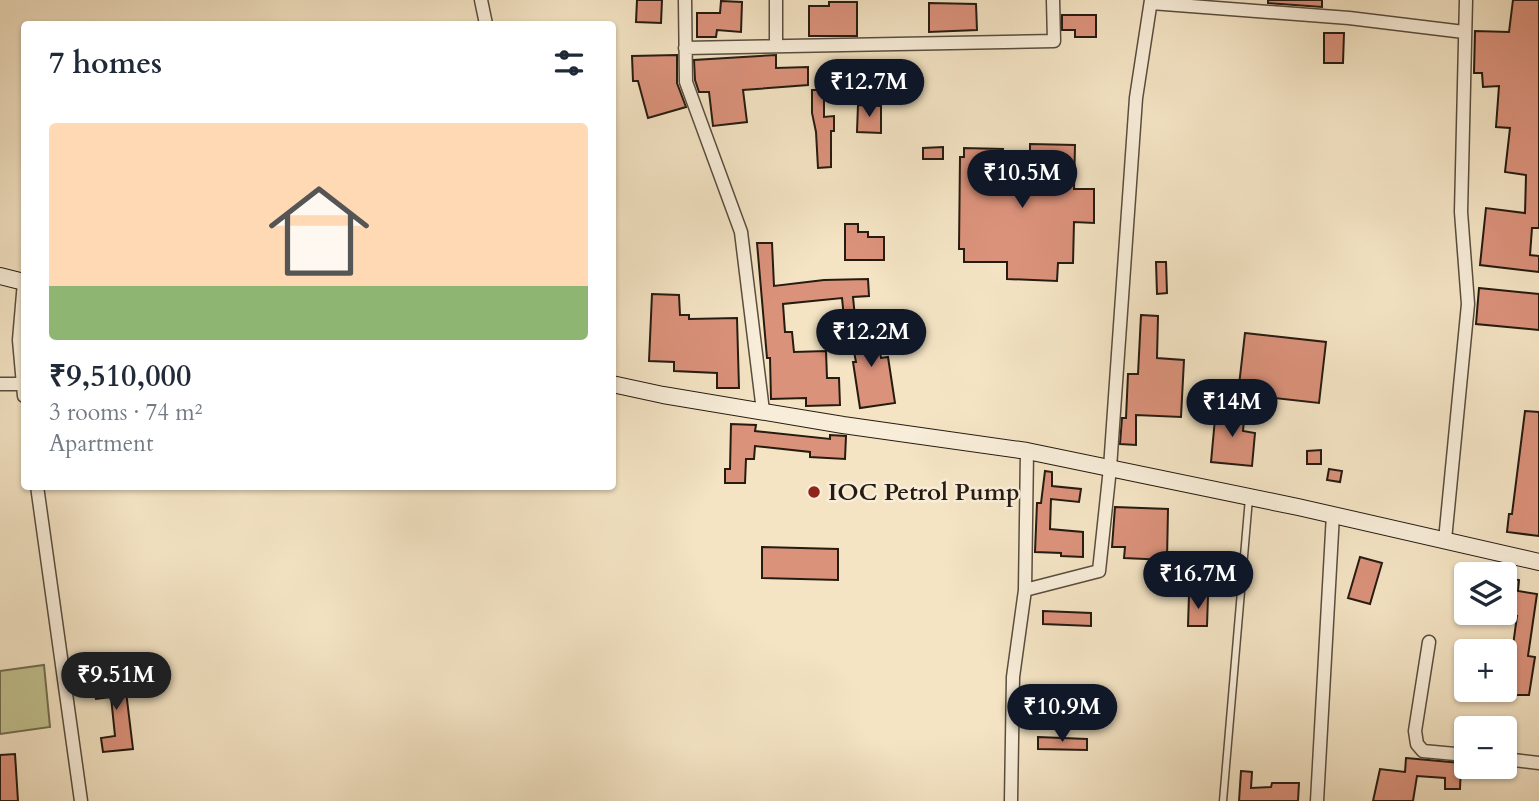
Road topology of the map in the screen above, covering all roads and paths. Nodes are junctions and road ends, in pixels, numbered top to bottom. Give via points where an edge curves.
1 (481, 0) edge
2 (685, 0) edge
3 (776, 0) edge
4 (1053, 0) edge
5 (1466, 0) edge
6 (1151, 2) edge
7 (485, 21) edge
8 (1464, 32) junction
9 (776, 47) junction
10 (685, 48) junction
11 (0, 276) edge
12 (21, 281) edge
13 (21, 317) edge
14 (21, 360) edge
15 (0, 384) edge
16 (616, 385) edge
17 (21, 389) edge
18 (763, 411) junction
19 (1027, 451) junction
20 (1110, 468) junction
21 (38, 490) edge
22 (1249, 496) junction
23 (1333, 514) junction
24 (1445, 540) junction
25 (1539, 562) edge
26 (1025, 590) junction
27 (1429, 642) dead end
28 (1454, 754) edge
29 (1517, 760) edge
30 (1539, 762) edge
31 (81, 801) edge
32 (1011, 801) edge
33 (1223, 801) edge
34 (1317, 801) edge

1 - 7 street
2 - 10 street
3 - 9 street
4 - 9 street via 1054,41
5 - 8 street
6 - 8 street
6 - 20 street via 1136,98
8 - 24 street via 1461,212 1468,304
9 - 10 street
10 - 18 street via 686,82 741,232
11 - 12 main road
13 - 14 street
15 - 17 street
16 - 18 main road
18 - 19 main road
19 - 20 main road
19 - 26 street
20 - 22 main road
20 - 26 street via 1099,571
21 - 31 street
22 - 23 main road
22 - 33 lane
23 - 24 main road
23 - 34 street
24 - 25 main road
26 - 32 street via 1013,677
27 - 28 street via 1415,731 1417,744 1423,751
29 - 30 street

